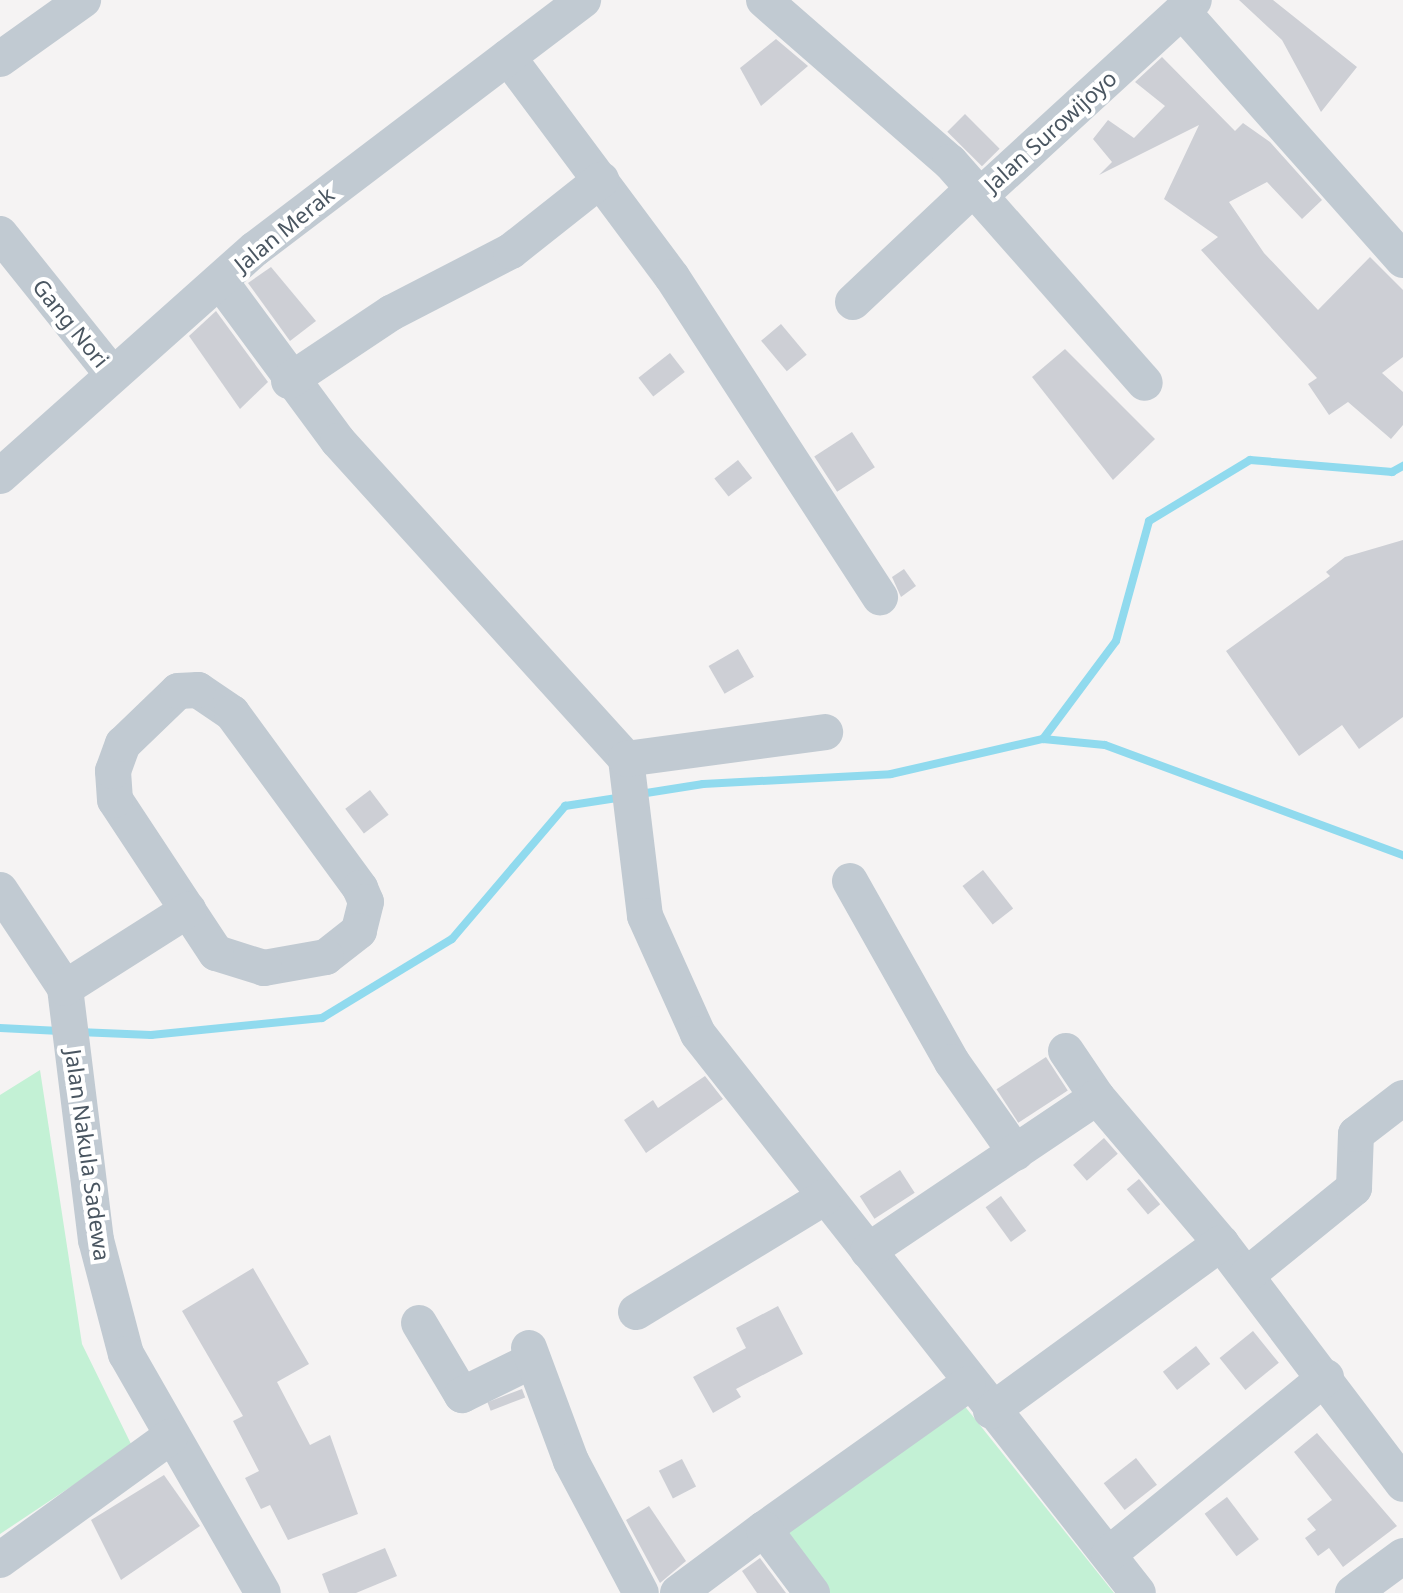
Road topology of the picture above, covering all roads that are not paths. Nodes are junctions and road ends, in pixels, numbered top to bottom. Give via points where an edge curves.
1 (83, 0) edge
2 (583, 0) edge
3 (764, 0) edge
4 (1188, 6) edge
5 (508, 57) junction
6 (0, 59) edge
7 (601, 180) junction
8 (977, 192) junction
9 (0, 234) edge
10 (1403, 260) edge
11 (220, 281) junction
12 (853, 302) dead end
13 (112, 374) junction
14 (289, 381) junction
15 (1145, 383) dead end
16 (0, 476) edge
17 (880, 597) dead end
18 (825, 732) dead end
19 (627, 766) junction
20 (850, 881) dead end
21 (0, 890) edge
22 (188, 910) junction
23 (66, 994) junction
24 (1066, 1051) dead end
25 (1097, 1097) junction
26 (1403, 1098) edge
27 (1016, 1153) junction
28 (825, 1197) junction
29 (1221, 1243) junction
30 (868, 1251) junction
31 (1247, 1275) junction
32 (636, 1312) dead end
33 (419, 1323) dead end
34 (1326, 1377) junction
35 (979, 1398) junction
36 (170, 1437) junction
37 (1403, 1484) edge
38 (764, 1529) junction
39 (1109, 1554) junction
40 (1403, 1556) edge
41 (0, 1560) edge
42 (636, 1591) edge
43 (263, 1593) edge
44 (678, 1593) edge
45 (812, 1593) edge
46 (1138, 1593) edge
47 (1353, 1593) edge

1 - 6 street
2 - 5 street, Jalan Merak
3 - 8 street, Jalan Surowijoyo
4 - 8 street, Jalan Surowijoyo
4 - 10 street
5 - 7 street
5 - 11 street, Jalan Merak
7 - 14 street via 511,251 391,313
7 - 17 street via 812,484
8 - 12 street
8 - 15 street
9 - 13 street, Gang Nori
11 - 13 street, Jalan Merak
11 - 14 street
13 - 16 street, Jalan Merak
14 - 19 street
18 - 19 street
19 - 28 street via 645,916 698,1034
20 - 27 street via 944,1049
21 - 23 street, Jalan Nakula Sadewa
22 - 22 street via 115,800 113,771 123,744 156,708 178,691 198,690 232,713 366,902 359,931 326,957 264,968 216,953
22 - 23 street
23 - 36 street, Jalan Nakula Sadewa via 96,1240 126,1354
24 - 25 street
25 - 27 street
25 - 29 street
26 - 31 street via 1356,1134 1354,1188
27 - 30 street
28 - 30 street
28 - 32 street
29 - 31 street
29 - 35 street
30 - 35 street
31 - 34 street
33 - 42 street via 462,1395 531,1354 571,1461
34 - 37 street
34 - 39 street
35 - 38 street
35 - 39 street
36 - 41 street
36 - 43 street, Jalan Nakula Sadewa
38 - 44 street
38 - 45 street
39 - 46 street
40 - 47 street

